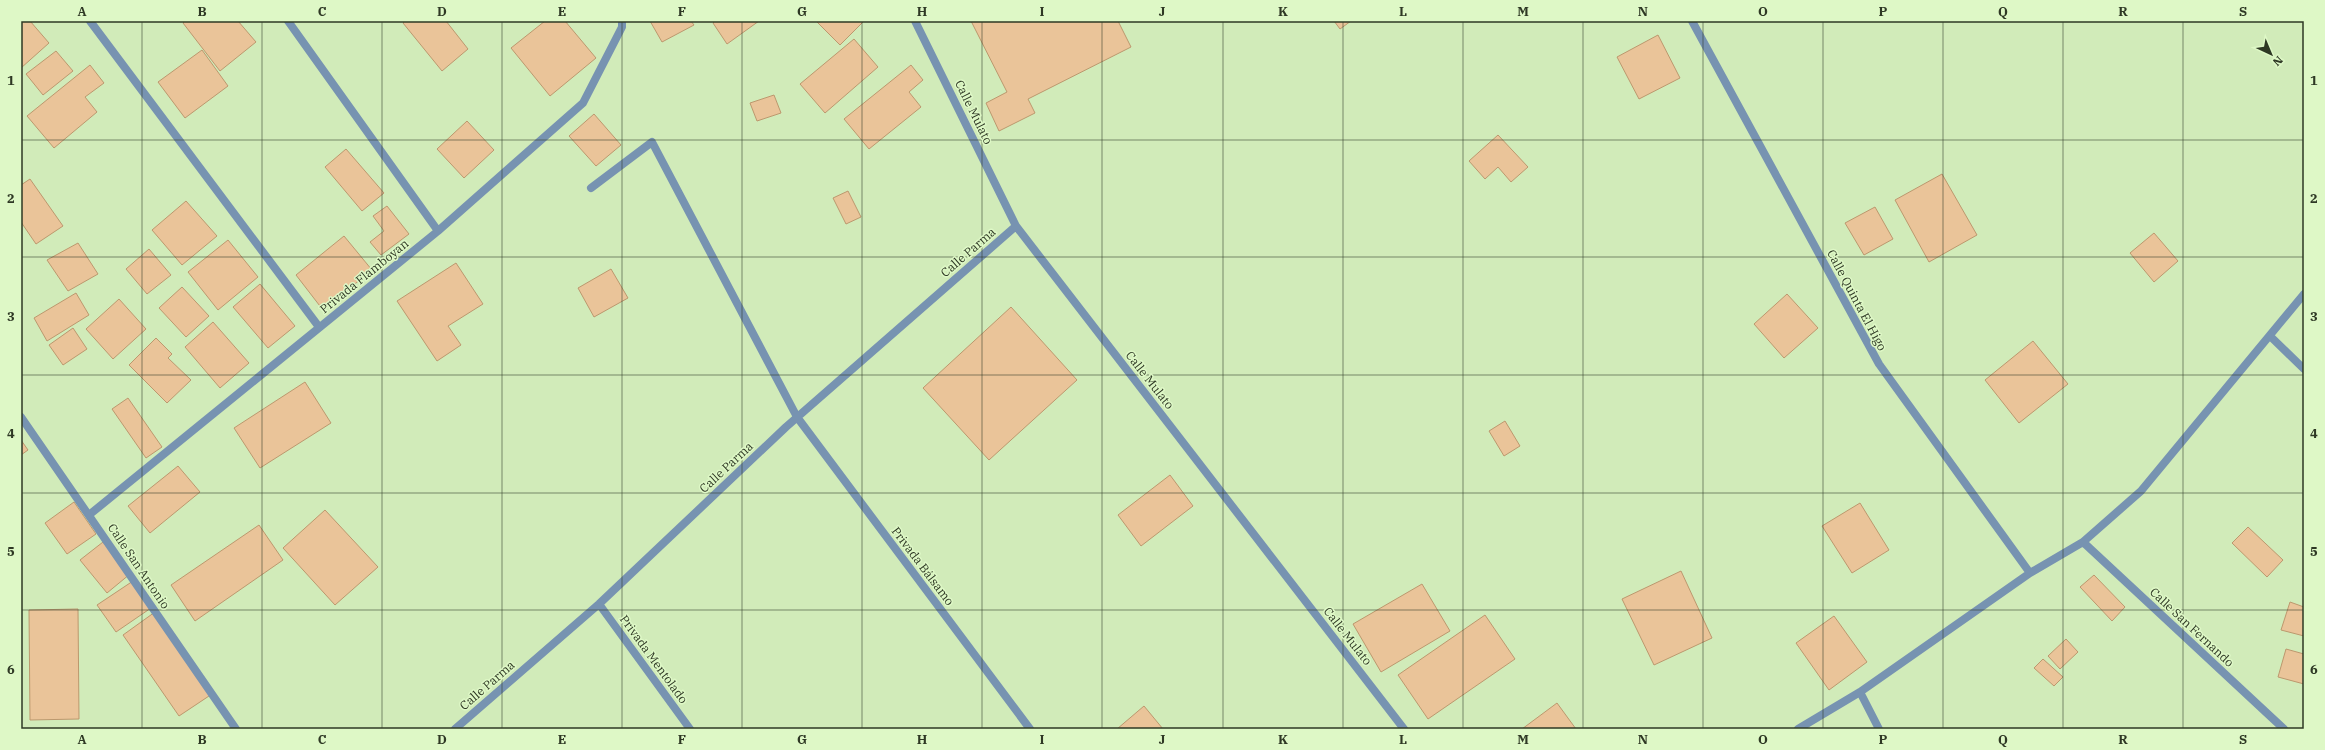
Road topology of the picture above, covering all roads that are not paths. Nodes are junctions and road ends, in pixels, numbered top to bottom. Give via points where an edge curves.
1 (90, 21) edge
2 (288, 21) edge
3 (915, 21) edge
4 (1692, 21) edge
5 (622, 24) edge
6 (591, 188) dead end
7 (1016, 226) junction
8 (438, 231) junction
9 (2304, 294) edge
10 (319, 327) junction
11 (2270, 336) junction
12 (2304, 369) edge
13 (21, 417) edge
14 (797, 417) junction
15 (89, 515) junction
16 (2083, 542) junction
17 (2030, 573) junction
18 (599, 604) junction
19 (1860, 692) junction
20 (236, 729) edge
21 (455, 729) edge
22 (690, 729) edge
23 (1030, 729) edge
24 (1404, 729) edge
25 (1798, 729) edge
26 (1879, 729) edge
27 (2284, 729) edge

1 - 10 street
2 - 8 street
3 - 7 street, Calle Mulato
4 - 17 street, Calle Quinta El Higo via 1879,364
5 - 8 street, Privada Flamboyan via 583,103
6 - 14 street, Privada Bálsamo via 652,142
7 - 14 street, Calle Parma
7 - 24 street, Calle Mulato
8 - 10 street, Privada Flamboyan
9 - 11 street
10 - 15 street, Privada Flamboyan
11 - 12 street
11 - 16 street via 2141,491
13 - 15 street, Calle San Antonio
14 - 18 street, Calle Parma
14 - 23 street, Privada Bálsamo
15 - 20 street, Calle San Antonio
16 - 17 street
16 - 27 street, Calle San Fernando
17 - 19 street
18 - 21 street, Calle Parma
18 - 22 street, Privada Mentolado
19 - 25 street
19 - 26 street

